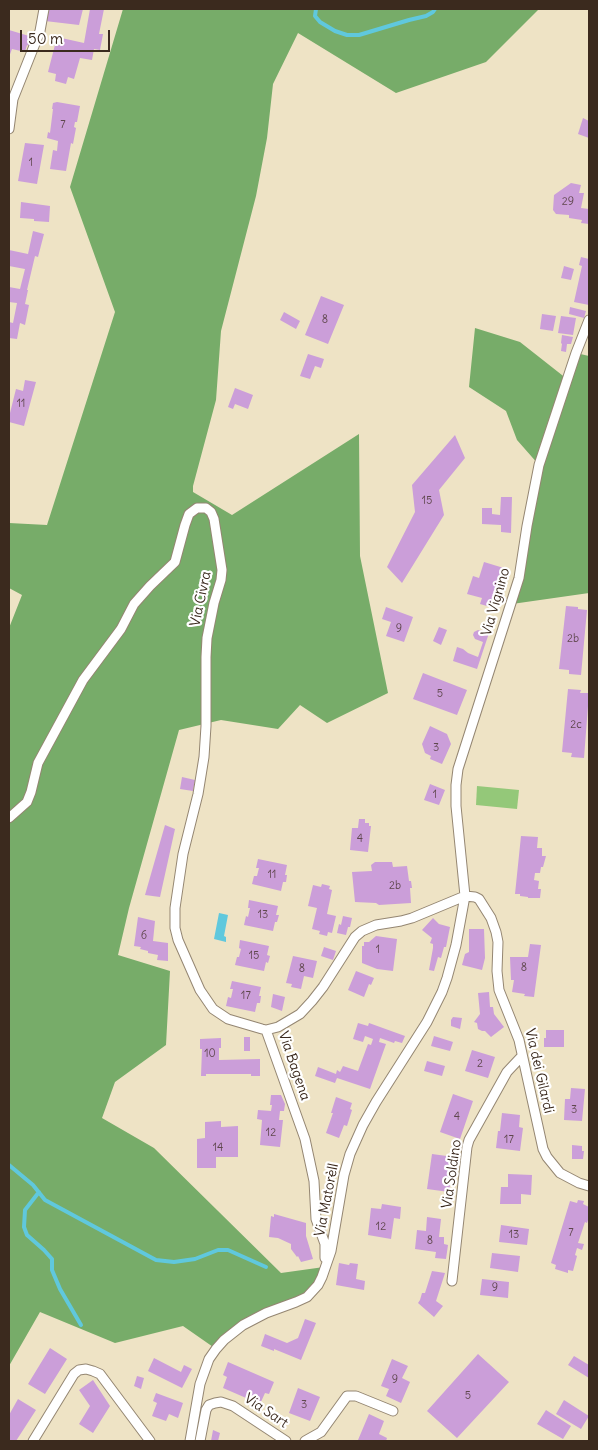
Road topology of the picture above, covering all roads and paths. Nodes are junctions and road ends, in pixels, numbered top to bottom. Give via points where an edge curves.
1 (44, 9) edge
2 (11, 99) edge
3 (9, 129) edge
4 (589, 320) edge
5 (9, 818) edge
6 (465, 896) junction
7 (266, 1030) junction
8 (522, 1056) junction
9 (589, 1186) edge
10 (317, 1222) junction
11 (335, 1225) junction
12 (324, 1267) junction
13 (452, 1281) dead end
14 (393, 1411) dead end
15 (33, 1441) edge
16 (150, 1441) edge
17 (190, 1441) edge
18 (200, 1441) edge
19 (286, 1441) edge
20 (305, 1441) edge

1 - 2 street via 40,31
2 - 3 street
4 - 6 street, Via Vignino via 539,465 519,578 458,769 456,806
5 - 7 street, Via Civra via 29,799 38,763 83,680 121,629 134,604 175,562 189,514 197,508 206,508 214,519 222,570 207,638 204,757 183,854 175,928 184,958 213,1009 228,1019
6 - 7 street, Via Bagena via 412,918 362,931 300,1014
6 - 8 street, Via dei Gilardi via 479,899 496,932 499,990 517,1033
6 - 11 street, Via Matorèll via 456,945 442,992 363,1125 344,1174
7 - 10 street, Via Bagena via 305,1139 314,1181
8 - 9 street, Via dei Gilardi via 546,1156 560,1173
8 - 13 street, Via Soldino via 507,1072 469,1140
10 - 11 street via 324,1226
10 - 12 street, Via Bagena via 325,1244
11 - 12 street, Via Matorèll via 331,1251
12 - 17 street, Via Matorèll via 318,1285 306,1297 253,1319 216,1349 200,1384
14 - 20 street via 356,1396 347,1396 321,1432
15 - 16 street via 74,1374 86,1369 100,1374
18 - 19 street, Via Sart via 206,1410 215,1402 233,1406

